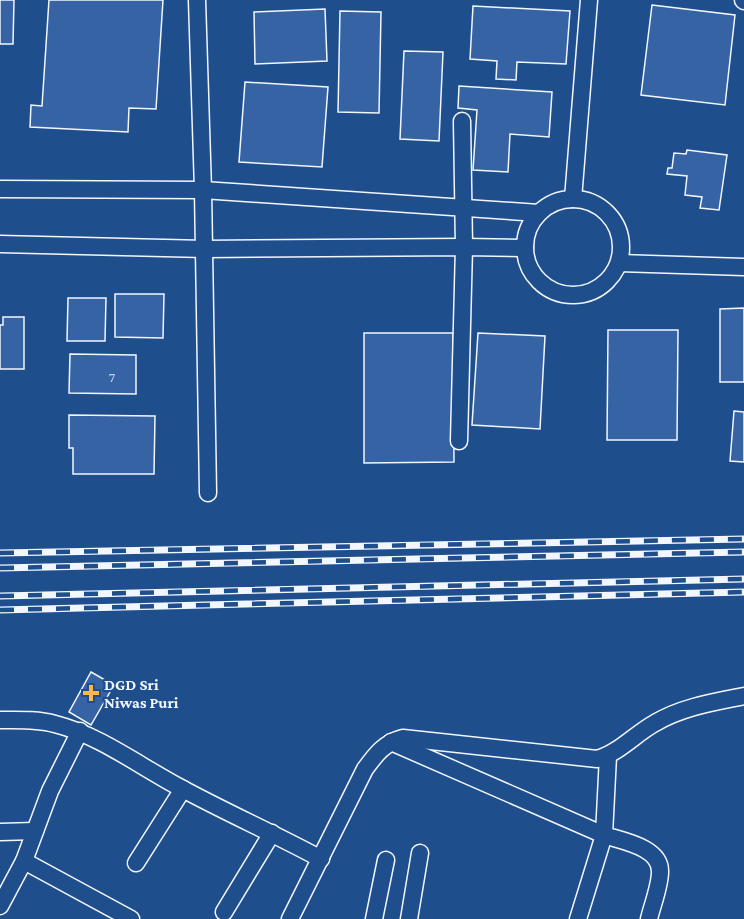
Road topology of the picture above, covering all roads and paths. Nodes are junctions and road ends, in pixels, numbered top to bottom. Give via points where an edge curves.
1 (197, 0) edge
2 (589, 0) edge
3 (462, 121) dead end
4 (0, 189) edge
5 (203, 190) junction
6 (573, 199) junction
7 (462, 207) junction
8 (539, 213) junction
9 (0, 244) edge
10 (464, 247) junction
11 (525, 248) junction
12 (205, 249) junction
13 (619, 263) junction
14 (744, 267) edge
15 (459, 441) dead end
16 (208, 493) dead end
17 (744, 696) edge
18 (0, 720) edge
19 (80, 731) junction
20 (390, 742) junction
21 (608, 756) junction
22 (183, 789) junction
23 (35, 831) junction
24 (0, 832) edge
25 (272, 833) junction
26 (604, 835) junction
27 (420, 853) dead end
28 (321, 860) junction
29 (386, 860) dead end
30 (24, 861) junction
31 (136, 863) dead end
32 (0, 906) edge
33 (224, 912) dead end
34 (131, 919) edge
35 (290, 919) edge
36 (374, 919) edge
37 (409, 919) edge
38 (578, 919) edge
39 (649, 919) edge

1 - 5 street
2 - 6 street
3 - 7 street
4 - 5 street
5 - 7 street
5 - 12 street
6 - 8 street via 558,201
6 - 13 street via 594,203 610,216 620,235
7 - 8 street
7 - 10 street
8 - 11 street via 527,233
9 - 12 street
10 - 11 street
10 - 12 street
10 - 15 street
11 - 13 street via 528,265 537,280 568,295 586,294 601,286
12 - 16 street
13 - 14 street
17 - 21 street via 701,704 657,722
18 - 19 street via 54,723
19 - 22 street
19 - 23 street
20 - 21 street via 403,738 581,759
20 - 26 street
20 - 28 street via 366,769
21 - 26 street
22 - 25 street
22 - 31 street
23 - 24 street
23 - 30 street
25 - 28 street
25 - 33 street
26 - 38 street
26 - 39 street via 638,846 658,862 660,872
27 - 37 street
28 - 35 street
29 - 36 street
30 - 32 street
30 - 34 street

